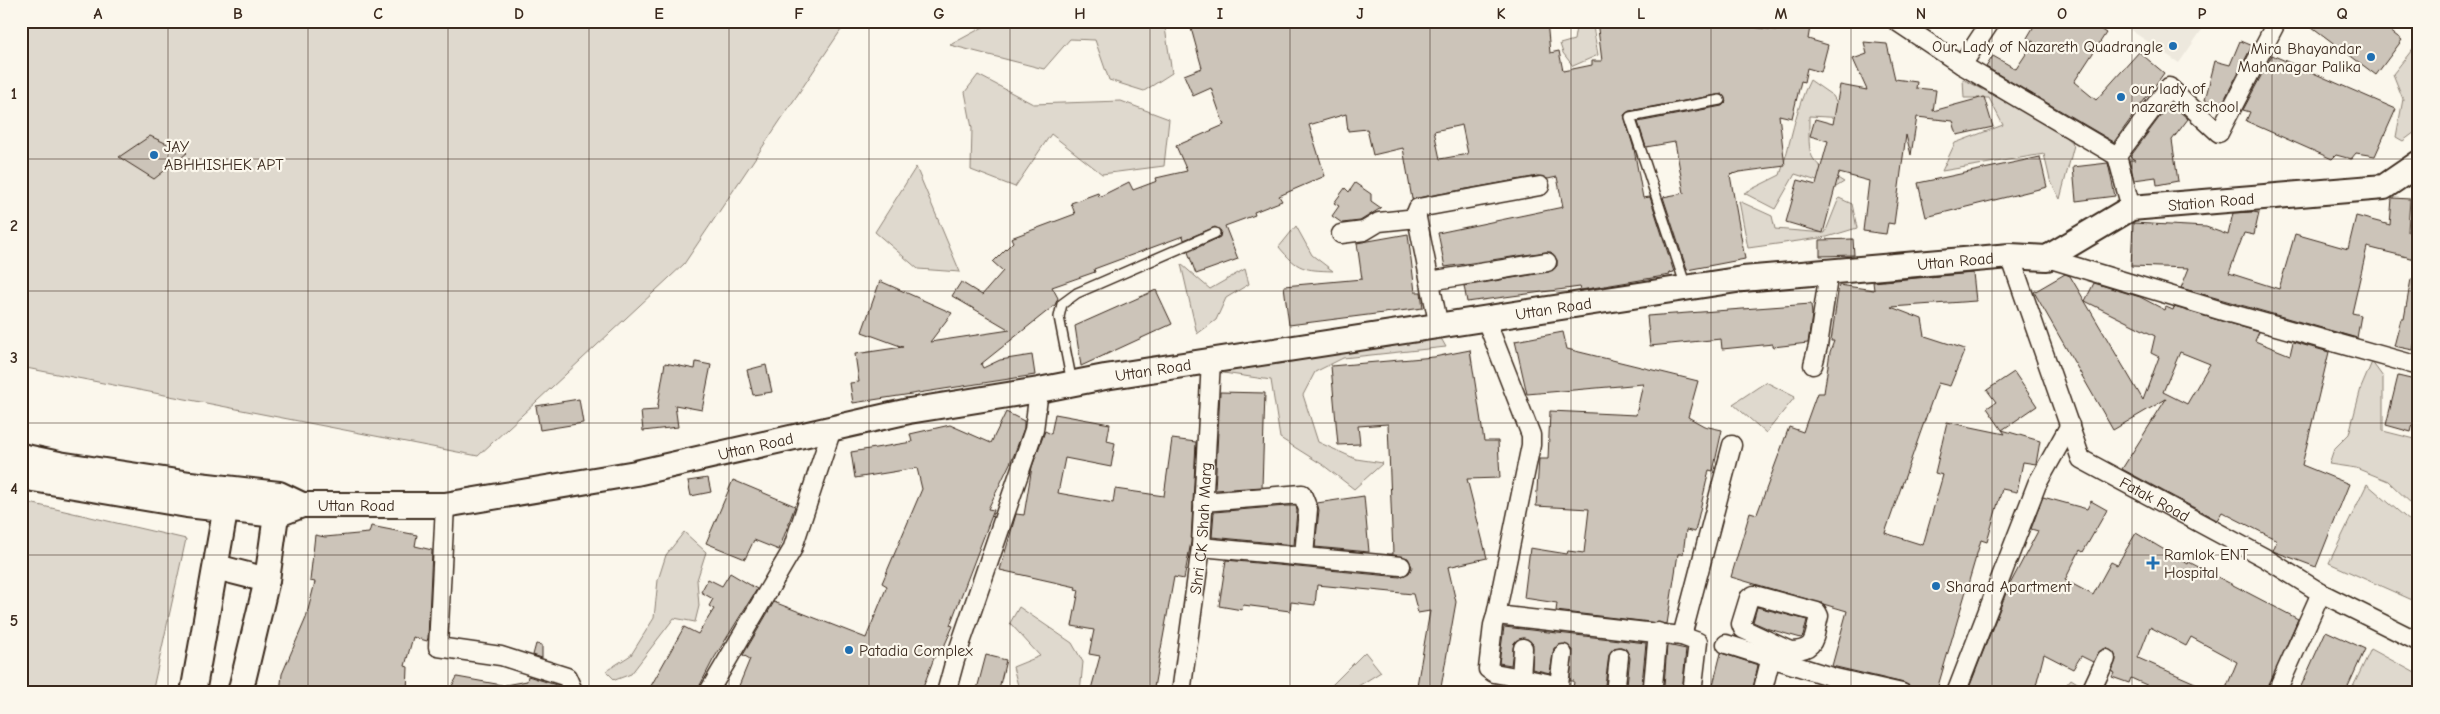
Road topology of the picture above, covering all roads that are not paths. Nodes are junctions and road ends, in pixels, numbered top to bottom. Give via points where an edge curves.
1 (1896, 21) edge
2 (1991, 21) edge
3 (2277, 21) edge
4 (1962, 65) junction
5 (1720, 100) dead end
6 (2117, 156) junction
7 (2419, 163) edge
8 (1540, 186) dead end
9 (2131, 208) junction
10 (1417, 218) junction
11 (1214, 233) dead end
12 (1341, 234) dead end
13 (2010, 256) junction
14 (2047, 258) junction
15 (1547, 262) dead end
16 (1829, 271) junction
17 (1430, 281) junction
18 (1686, 288) junction
19 (1486, 320) junction
20 (1439, 327) junction
21 (1211, 362) junction
22 (1813, 365) dead end
23 (2419, 366) edge
24 (1072, 384) junction
25 (1039, 390) junction
26 (2070, 425) junction
27 (832, 429) junction
28 (1732, 445) dead end
29 (21, 456) edge
30 (21, 477) edge
31 (228, 499) junction
32 (1203, 502) junction
33 (278, 504) junction
34 (446, 505) junction
35 (1201, 546) junction
36 (1304, 556) junction
37 (1401, 566) dead end
38 (216, 568) junction
39 (267, 580) junction
40 (2321, 593) junction
41 (1496, 615) junction
42 (1658, 632) junction
43 (1682, 636) junction
44 (2419, 642) edge
45 (1726, 644) dead end
46 (1523, 648) dead end
47 (1563, 654) dead end
48 (1783, 656) junction
49 (1620, 657) dead end
50 (2106, 659) dead end
51 (1520, 678) junction
52 (1653, 685) dead end
53 (1559, 692) edge
54 (193, 693) edge
55 (240, 693) edge
56 (574, 693) edge
57 (708, 693) edge
58 (946, 693) edge
59 (1181, 693) edge
60 (1615, 693) edge
61 (1692, 693) edge
62 (1762, 693) edge
63 (1902, 693) edge
64 (1956, 693) edge
65 (2090, 693) edge
66 (2276, 693) edge

1 - 4 street
2 - 4 street
3 - 6 street via 2219,133 2168,87
4 - 6 street
5 - 18 lane via 1630,117
6 - 9 street
7 - 9 street, Station Road via 2384,187
8 - 10 street via 1418,208
9 - 14 street, Station Road
10 - 12 street via 1379,222 1364,231
10 - 17 street
11 - 24 lane via 1076,293 1062,304 1059,317
13 - 14 street
13 - 16 street, Uttan Road
13 - 26 street, Fatak Road
14 - 23 street
15 - 17 street
16 - 18 street, Uttan Road via 1742,278
16 - 22 street
17 - 20 street
18 - 19 street, Uttan Road
19 - 20 street, Uttan Road
19 - 41 street via 1531,435
20 - 21 street, Uttan Road
21 - 24 street, Uttan Road
21 - 32 street, Shri CK Shah Marg
24 - 25 street, Uttan Road
25 - 27 street, Uttan Road via 909,411
25 - 58 street via 1034,430
26 - 40 street, Fatak Road via 2081,459 2265,558
26 - 64 street via 2037,484
27 - 34 street, Uttan Road via 636,473
27 - 57 street via 792,550
28 - 43 street
29 - 31 street, Uttan Road
30 - 31 street, Uttan Road via 113,494
31 - 33 street, Uttan Road
31 - 38 street
32 - 35 street, Shri CK Shah Marg
32 - 36 street via 1302,494 1308,509
33 - 34 street, Uttan Road
33 - 39 street
34 - 56 street via 438,647 501,656 567,677
35 - 36 street
35 - 59 street, Shri CK Shah Marg
36 - 37 street
38 - 39 street
38 - 54 street
39 - 55 street
40 - 44 street, Fatak Road
40 - 66 street
41 - 42 street
41 - 51 street via 1488,669
42 - 43 street
42 - 52 street
43 - 61 street via 1698,642
45 - 48 street
46 - 51 street
47 - 53 street
48 - 62 street
48 - 63 street via 1835,678
49 - 60 street
50 - 65 street
51 - 53 street via 1547,684

